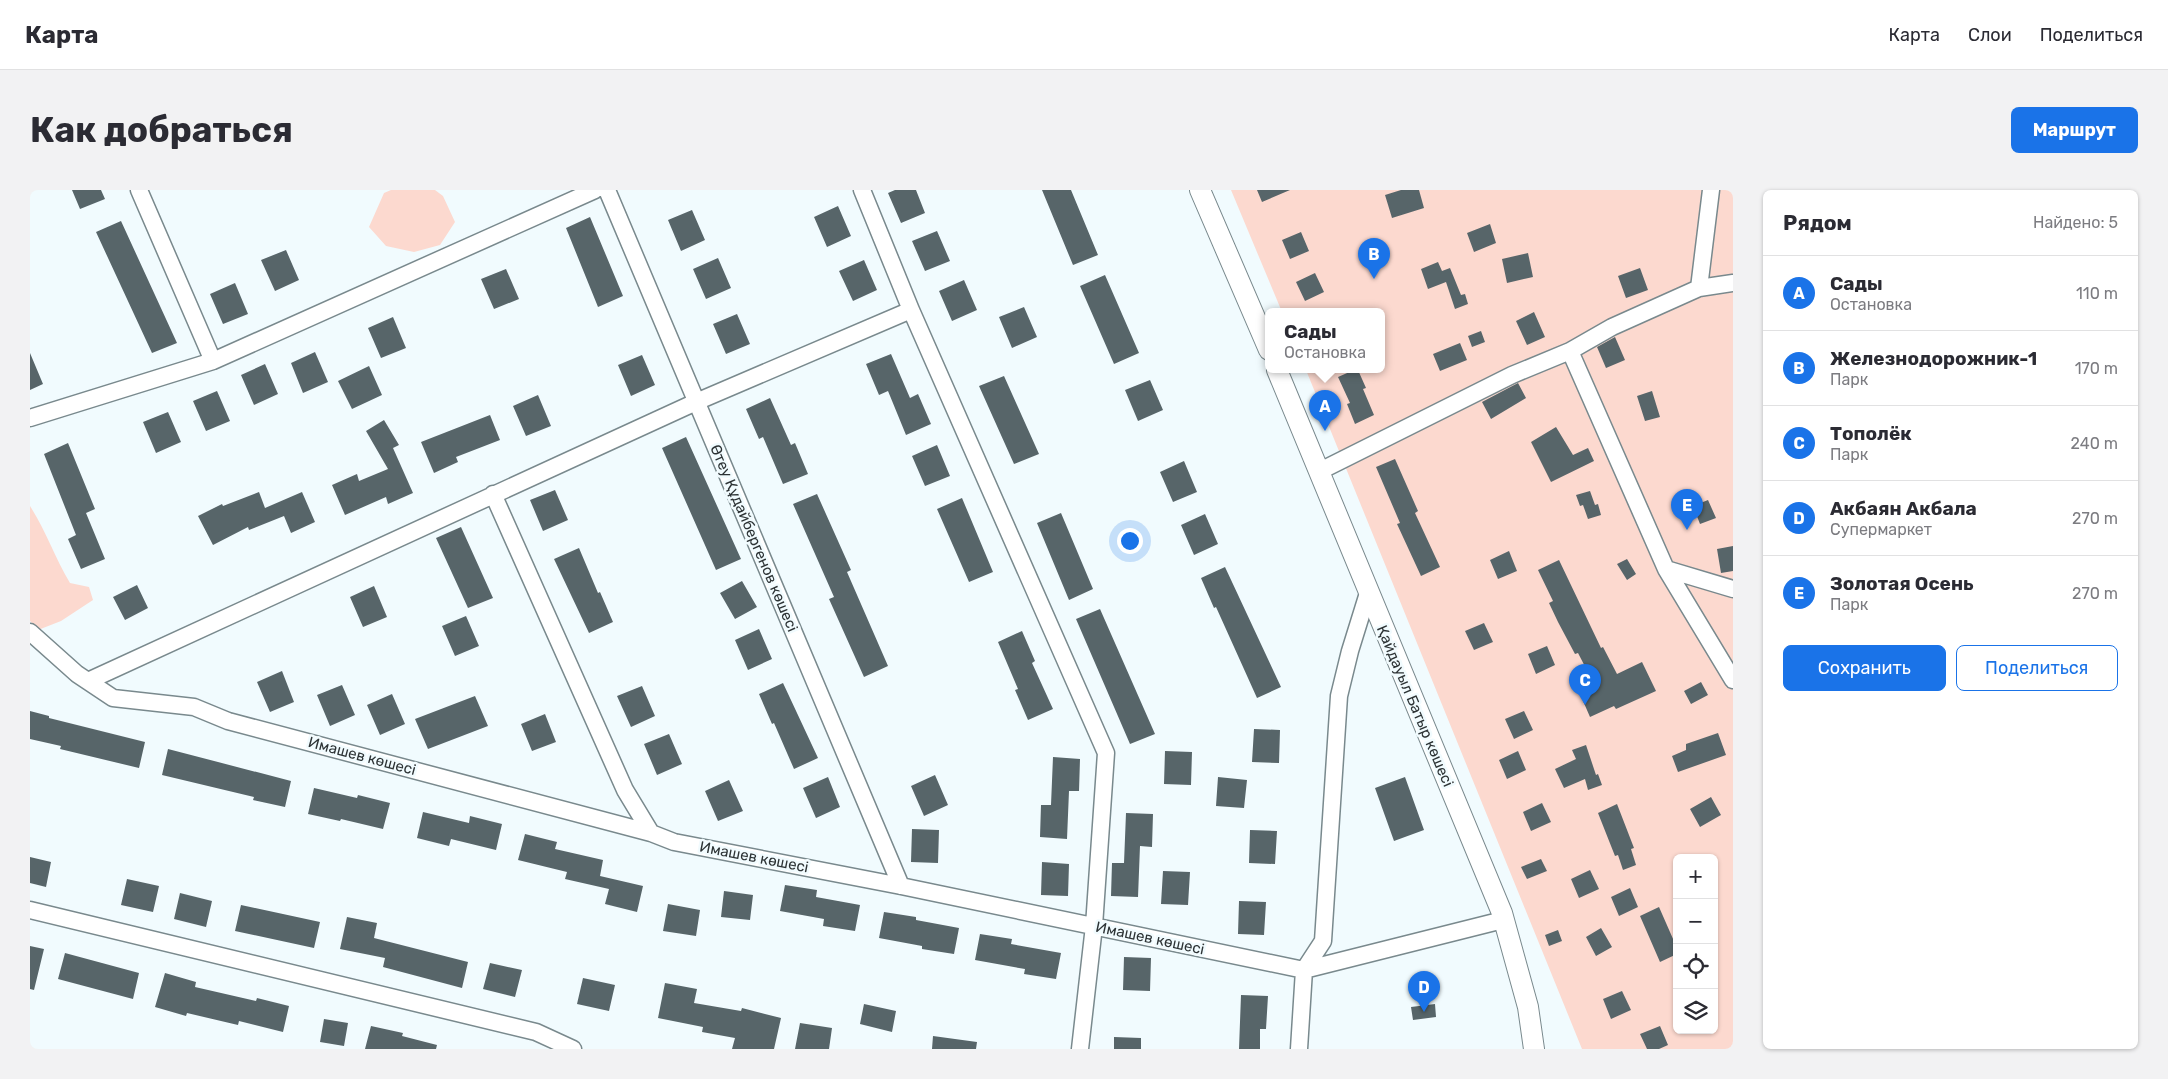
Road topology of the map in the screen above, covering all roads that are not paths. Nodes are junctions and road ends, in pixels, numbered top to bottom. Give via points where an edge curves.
1 (139, 190) edge
2 (595, 190) edge
3 (607, 190) edge
4 (862, 190) edge
5 (1200, 190) edge
6 (1711, 190) edge
7 (1733, 283) edge
8 (1699, 288) junction
9 (911, 310) junction
10 (1265, 341) edge
11 (1570, 351) junction
12 (213, 360) junction
13 (1278, 373) edge
14 (696, 402) junction
15 (30, 418) edge
16 (1320, 471) junction
17 (493, 494) junction
18 (1666, 570) junction
19 (1733, 589) edge
20 (1368, 593) junction
21 (30, 632) edge
22 (1733, 680) edge
23 (88, 681) junction
24 (650, 833) junction
25 (900, 886) junction
26 (30, 910) edge
27 (1504, 920) junction
28 (1094, 926) junction
29 (1304, 970) junction
30 (573, 1049) edge
31 (1080, 1049) edge
32 (1300, 1049) edge
33 (1534, 1049) edge

1 - 12 street
2 - 12 street
3 - 14 street, Өтеу Құдайбергенов көшесі
4 - 9 street
5 - 10 street
6 - 8 street
7 - 8 street
8 - 11 street via 1612,326
9 - 14 street
9 - 28 street via 1106,753
11 - 16 street via 1512,375
11 - 18 street
12 - 15 street
13 - 16 street, Қайдауыл Батыр көшесі
14 - 17 street
14 - 25 street, Өтеу Құдайбергенов көшесі
16 - 20 street, Қайдауыл Батыр көшесі
17 - 23 street
17 - 24 street via 625,790
18 - 19 street
18 - 22 street
20 - 27 street, Қайдауыл Батыр көшесі
20 - 29 street via 1339,696 1323,941
21 - 23 street, Имашев көшесі
23 - 24 street, Имашев көшесі via 113,698 194,707 228,721
24 - 25 street, Имашев көшесі via 674,842
25 - 28 street, Имашев көшесі
26 - 30 street via 536,1032
27 - 29 street, Имашев көшесі
27 - 33 street, Қайдауыл Батыр көшесі via 1528,1007
28 - 29 street, Имашев көшесі
28 - 31 street
29 - 32 street

